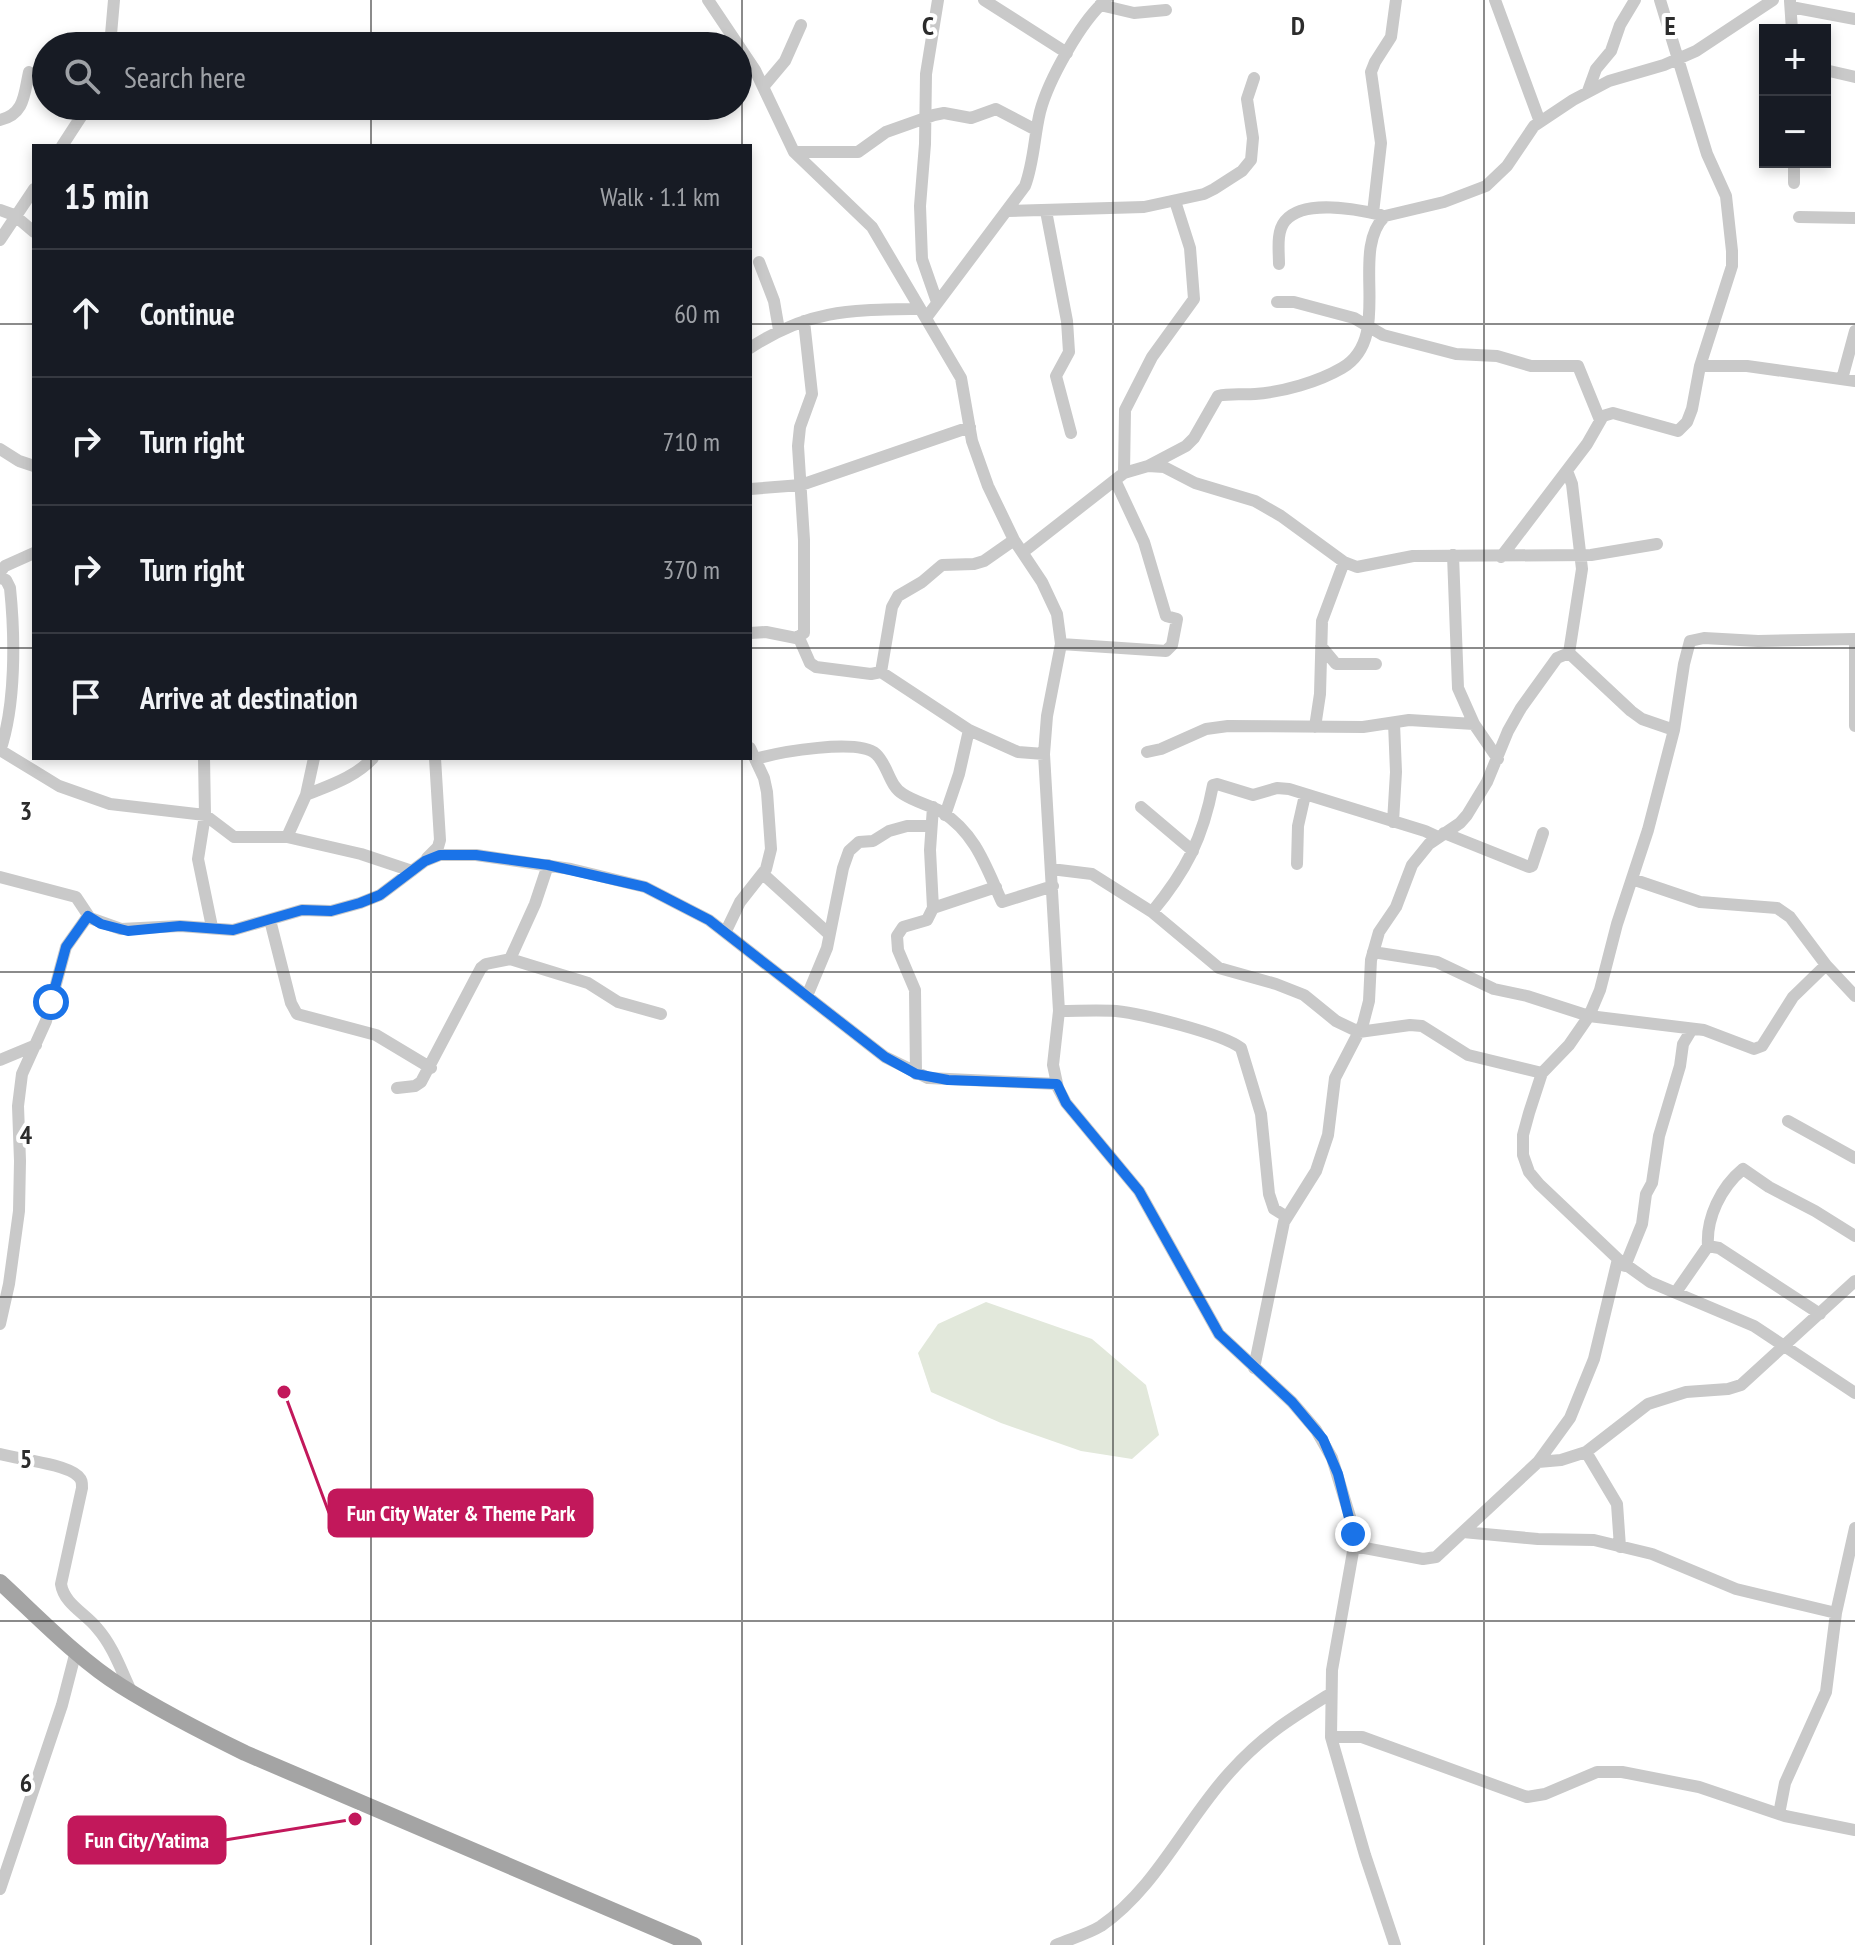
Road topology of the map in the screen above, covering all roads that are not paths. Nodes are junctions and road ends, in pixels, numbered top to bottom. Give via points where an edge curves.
1 (114, 0) edge
2 (708, 0) edge
3 (938, 0) edge
4 (984, 0) edge
5 (1396, 0) edge
6 (1495, 0) edge
7 (1635, 0) edge
8 (1660, 0) edge
9 (1773, 0) edge
10 (1103, 2) edge
11 (1790, 4) edge
12 (1166, 10) dead end
13 (1855, 19) edge
14 (1792, 24) edge
15 (801, 25) dead end
16 (111, 32) edge
17 (729, 32) edge
18 (1067, 53) junction
19 (1679, 60) junction
20 (752, 68) edge
21 (1831, 71) edge
22 (29, 72) dead end
23 (1855, 77) edge
24 (1254, 78) dead end
25 (764, 86) junction
26 (1588, 91) junction
27 (924, 118) junction
28 (0, 120) edge
29 (79, 120) edge
30 (1540, 122) junction
31 (1036, 130) junction
32 (63, 144) edge
33 (794, 152) junction
34 (1794, 168) edge
35 (1794, 183) dead end
36 (32, 192) edge
37 (1175, 201) junction
38 (0, 210) edge
39 (1008, 211) junction
40 (1046, 211) junction
41 (1379, 214) junction
42 (14, 215) junction
43 (1799, 217) dead end
44 (1855, 218) edge
45 (32, 230) edge
46 (0, 240) edge
47 (759, 262) dead end
48 (1279, 264) dead end
49 (937, 302) junction
50 (1277, 302) dead end
51 (922, 314) junction
52 (804, 321) junction
53 (1369, 325) junction
54 (779, 330) junction
55 (1855, 331) edge
56 (752, 347) edge
57 (1700, 366) junction
58 (1848, 380) edge
59 (1600, 420) junction
60 (970, 427) junction
61 (1071, 433) dead end
62 (0, 449) edge
63 (32, 465) edge
64 (1148, 466) junction
65 (1567, 471) junction
66 (1120, 477) junction
67 (801, 485) junction
68 (752, 489) edge
69 (1014, 540) junction
70 (1657, 544) dead end
71 (1023, 552) junction
72 (32, 554) edge
73 (1453, 555) junction
74 (1582, 555) junction
75 (1501, 557) junction
76 (1344, 562) junction
77 (0, 572) edge
78 (0, 578) edge
79 (752, 632) edge
80 (799, 638) junction
81 (1855, 641) edge
82 (1061, 644) junction
83 (1321, 646) junction
84 (1569, 653) junction
85 (1376, 664) dead end
86 (881, 672) junction
87 (1394, 723) junction
88 (1474, 724) junction
89 (1855, 726) edge
90 (1315, 727) junction
91 (969, 730) junction
92 (1674, 730) junction
93 (0, 751) edge
94 (1147, 752) dead end
95 (753, 754) edge
96 (1044, 754) junction
97 (1498, 759) junction
98 (204, 760) edge
99 (314, 760) edge
100 (371, 760) edge
101 (435, 760) edge
102 (306, 795) junction
103 (1305, 795) junction
104 (933, 807) junction
105 (1141, 807) dead end
106 (205, 815) junction
107 (945, 815) junction
108 (1393, 822) junction
109 (930, 826) junction
110 (1543, 833) dead end
111 (1441, 835) junction
112 (287, 837) junction
113 (440, 840) junction
114 (1193, 851) junction
115 (449, 853) junction
116 (425, 861) junction
117 (1297, 864) dead end
118 (548, 865) junction
119 (1051, 869) junction
120 (412, 871) junction
121 (763, 874) junction
122 (0, 877) edge
123 (1632, 879) junction
124 (1053, 886) junction
125 (996, 887) junction
126 (933, 908) junction
127 (1152, 912) junction
128 (88, 916) junction
129 (270, 920) junction
130 (212, 927) junction
131 (726, 931) junction
132 (829, 934) junction
133 (1373, 952) junction
134 (510, 959) junction
135 (1826, 965) junction
136 (807, 996) junction
137 (1855, 996) edge
138 (1059, 1011) junction
139 (661, 1014) dead end
140 (1589, 1016) junction
141 (1692, 1029) junction
142 (1359, 1032) junction
143 (36, 1045) junction
144 (0, 1060) edge
145 (431, 1068) junction
146 (1542, 1073) junction
147 (916, 1074) junction
148 (1057, 1084) junction
149 (397, 1088) dead end
150 (1788, 1121) dead end
151 (1855, 1158) edge
152 (1287, 1217) junction
153 (1855, 1236) edge
154 (1708, 1246) junction
155 (1622, 1262) junction
156 (1855, 1281) edge
157 (1676, 1292) junction
158 (1820, 1314) junction
159 (0, 1324) edge
160 (1785, 1346) junction
161 (1254, 1368) junction
162 (1855, 1393) edge
163 (1586, 1452) junction
164 (0, 1454) edge
165 (1538, 1462) junction
166 (1855, 1528) edge
167 (1463, 1532) junction
168 (1354, 1546) junction
169 (1620, 1547) junction
170 (0, 1582) edge
171 (1836, 1613) junction
172 (76, 1651) junction
173 (131, 1691) junction
174 (1330, 1694) junction
175 (1331, 1737) junction
176 (1779, 1814) junction
177 (1855, 1830) edge
178 (0, 1889) edge
179 (694, 1945) edge
180 (1056, 1945) edge
181 (1395, 1945) edge

1 - 16 street
2 - 17 street
3 - 27 street via 928,50
4 - 18 street
5 - 41 street via 1391,37 1371,72 1381,143
6 - 30 street
7 - 26 street
8 - 19 street
9 - 19 street
10 - 12 street via 1134,13
10 - 18 street
11 - 13 street
11 - 14 street
15 - 25 street via 785,61
18 - 31 street
19 - 26 street
19 - 57 street via 1731,222 1733,263
20 - 25 street
21 - 23 street
22 - 28 street via 21,107
24 - 37 street via 1247,99 1253,138 1249,164 1204,194
25 - 33 street
26 - 30 street
27 - 31 street via 944,113 975,118 996,109
27 - 33 street via 886,132 858,152
27 - 49 street via 920,243
29 - 32 street
30 - 41 street via 1486,186 1444,202
31 - 39 street via 1029,176
33 - 51 street via 872,227
34 - 35 street
36 - 42 street
37 - 40 street
37 - 66 street via 1190,248 1194,299 1152,357 1125,410
38 - 42 street
39 - 40 street
39 - 49 street
40 - 61 street via 1067,321 1069,352 1056,376
41 - 48 street via 1301,209 1282,227
41 - 53 street via 1368,270
42 - 45 street
42 - 46 street
43 - 44 street
47 - 54 street
49 - 51 street
50 - 53 street via 1294,302
51 - 52 street via 835,311
51 - 60 street via 961,378
52 - 54 street
52 - 67 street via 812,394 800,427
53 - 59 street via 1383,335 1456,354 1497,356 1531,366 1578,366
53 - 64 street via 1355,357 1341,369 1276,392 1218,396 1186,446
54 - 56 street
55 - 58 street
57 - 58 street via 1747,366
57 - 59 street via 1692,409 1681,430 1613,413
59 - 65 street
60 - 67 street
60 - 69 street via 980,468
62 - 63 street
64 - 66 street
64 - 76 street via 1164,467 1195,483 1255,501
65 - 74 street
65 - 75 street
66 - 71 street
66 - 82 street via 1166,616 1177,619 1172,645 1166,651
67 - 68 street
67 - 80 street via 805,612
69 - 71 street
69 - 86 street via 974,564 942,565 898,596
70 - 74 street
71 - 82 street via 1057,614
72 - 77 street
73 - 75 street
73 - 76 street via 1413,556 1361,567
73 - 88 street via 1456,678
74 - 75 street
74 - 84 street
76 - 83 street via 1325,611
78 - 93 street via 10,588 12,687
79 - 80 street
80 - 86 street via 816,667
81 - 89 street
81 - 92 street via 1690,641
82 - 96 street
83 - 85 street via 1336,664
83 - 90 street
84 - 92 street via 1631,711
84 - 97 street via 1540,679 1513,721
86 - 91 street
87 - 88 street
87 - 90 street
87 - 108 street
88 - 97 street
90 - 94 street via 1212,728
91 - 96 street via 1018,752
91 - 107 street
92 - 123 street
93 - 106 street via 59,786 96,800
95 - 104 street via 868,749 899,791
95 - 121 street via 767,792 771,839
96 - 119 street
97 - 111 street via 1460,823
98 - 106 street
99 - 102 street
100 - 102 street via 350,777
101 - 113 street
102 - 112 street
103 - 108 street
103 - 114 street via 1282,788 1251,795 1213,785 1206,822
103 - 117 street
104 - 107 street
104 - 109 street
105 - 114 street
106 - 112 street via 234,837
106 - 130 street via 198,859
107 - 125 street via 975,842
108 - 111 street
109 - 126 street
109 - 132 street via 889,831 850,850
110 - 111 street via 1529,867
111 - 133 street via 1409,870
112 - 120 street
113 - 115 street
113 - 116 street
114 - 127 street via 1174,887
115 - 116 street
115 - 118 street
116 - 120 street
118 - 131 street via 645,887
118 - 134 street
119 - 124 street
119 - 127 street via 1092,874
120 - 129 street via 360,903
121 - 131 street
121 - 132 street
122 - 128 street via 76,897
123 - 135 street via 1700,902 1777,908
123 - 140 street
124 - 125 street via 1005,903
124 - 138 street
125 - 126 street
126 - 147 street via 927,920 903,927 897,936 915,990
127 - 142 street via 1219,968 1304,995
128 - 130 street via 128,931
128 - 143 street via 66,947
129 - 130 street via 233,930
129 - 145 street via 297,1014 376,1035
131 - 136 street
132 - 136 street
133 - 140 street via 1437,962 1494,989
133 - 142 street via 1369,1001
134 - 139 street via 588,983 618,1002
134 - 145 street via 481,968
135 - 137 street
135 - 141 street via 1793,997 1759,1048
136 - 147 street via 885,1057
138 - 148 street via 1053,1065
138 - 152 street via 1130,1013 1207,1033 1241,1048 1261,1114 1269,1194 1274,1209
140 - 141 street
140 - 146 street
141 - 155 street via 1683,1044 1659,1136 1642,1224
142 - 146 street via 1422,1026 1468,1055
142 - 152 street via 1335,1078 1328,1135 1318,1165
143 - 144 street
143 - 159 street via 22,1074 19,1211
145 - 149 street via 418,1085
146 - 155 street via 1523,1135 1524,1162 1539,1184
147 - 148 street
148 - 161 street via 1066,1103 1139,1191 1219,1334
150 - 151 street
152 - 161 street
153 - 154 street via 1743,1169 1710,1219
154 - 157 street
154 - 158 street
155 - 157 street via 1660,1288
155 - 165 street via 1581,1394 1565,1427
156 - 158 street
157 - 160 street via 1754,1326
158 - 160 street
160 - 162 street
160 - 163 street via 1735,1388 1686,1392 1648,1404
161 - 168 street via 1323,1439 1338,1474
163 - 165 street
163 - 169 street via 1617,1504
164 - 173 street via 64,1469 81,1481 62,1590 105,1638
165 - 167 street
166 - 171 street
167 - 168 street via 1431,1558
167 - 169 street via 1581,1538
168 - 174 street
169 - 171 street via 1652,1554 1736,1589
170 - 172 main road
171 - 176 street via 1826,1692 1785,1783
172 - 173 main road
172 - 178 street
173 - 179 main road via 245,1753
174 - 175 street
174 - 180 street via 1270,1731 1229,1773 1153,1876 1119,1909 1100,1926
175 - 176 street via 1362,1737 1531,1797 1606,1770 1699,1787
175 - 181 street
176 - 177 street

